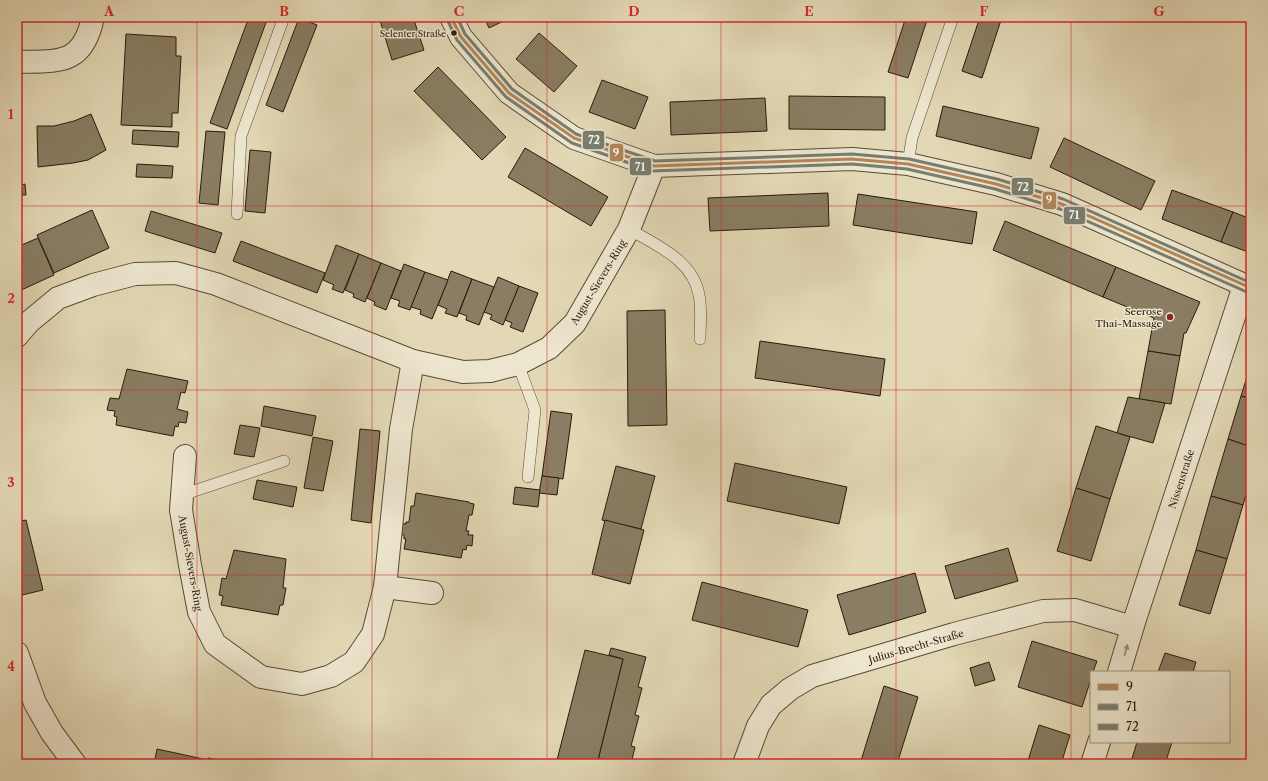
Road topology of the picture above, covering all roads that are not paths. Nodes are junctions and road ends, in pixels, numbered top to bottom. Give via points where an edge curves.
1 (93, 17) edge
2 (284, 17) edge
3 (451, 17) edge
4 (953, 17) edge
5 (17, 62) edge
6 (908, 164) junction
7 (654, 166) junction
8 (237, 214) dead end
9 (629, 229) junction
10 (1248, 287) edge
11 (17, 336) edge
12 (700, 339) dead end
13 (413, 361) junction
14 (518, 364) junction
15 (185, 456) dead end
16 (284, 460) dead end
17 (528, 477) dead end
18 (182, 495) junction
19 (385, 587) junction
20 (432, 594) dead end
21 (1132, 627) junction
22 (17, 653) edge
23 (1119, 671) edge
24 (1099, 743) edge
25 (75, 764) edge
26 (744, 764) edge
27 (1092, 764) edge

1 - 5 street via 86,41 77,52 61,60
2 - 8 lane via 241,136
3 - 7 street via 461,37 510,92 574,138
4 - 6 lane via 912,138
6 - 7 street via 852,159
6 - 10 street via 996,184 1062,204
7 - 9 street, August-Sievers-Ring
9 - 12 lane via 672,255 691,272 699,295
9 - 14 street, August-Sievers-Ring via 575,323 549,348
10 - 21 street, Nissenstraße
11 - 13 street, August-Sievers-Ring via 28,322 58,298 135,274 176,272 216,284
13 - 14 street, August-Sievers-Ring via 463,372
13 - 19 street, August-Sievers-Ring via 401,429
14 - 17 lane via 535,410
15 - 18 street, August-Sievers-Ring
16 - 18 lane
18 - 19 street, August-Sievers-Ring via 181,510 199,612 215,644 261,677 302,684 331,676 354,662 373,634
19 - 20 street
23 -> 21 street, Nissenstraße
21 - 26 street, Julius-Brecht-Straße via 1075,610 1043,611 812,676 790,689 771,705 758,726
22 - 25 street via 34,703
24 - 27 street

